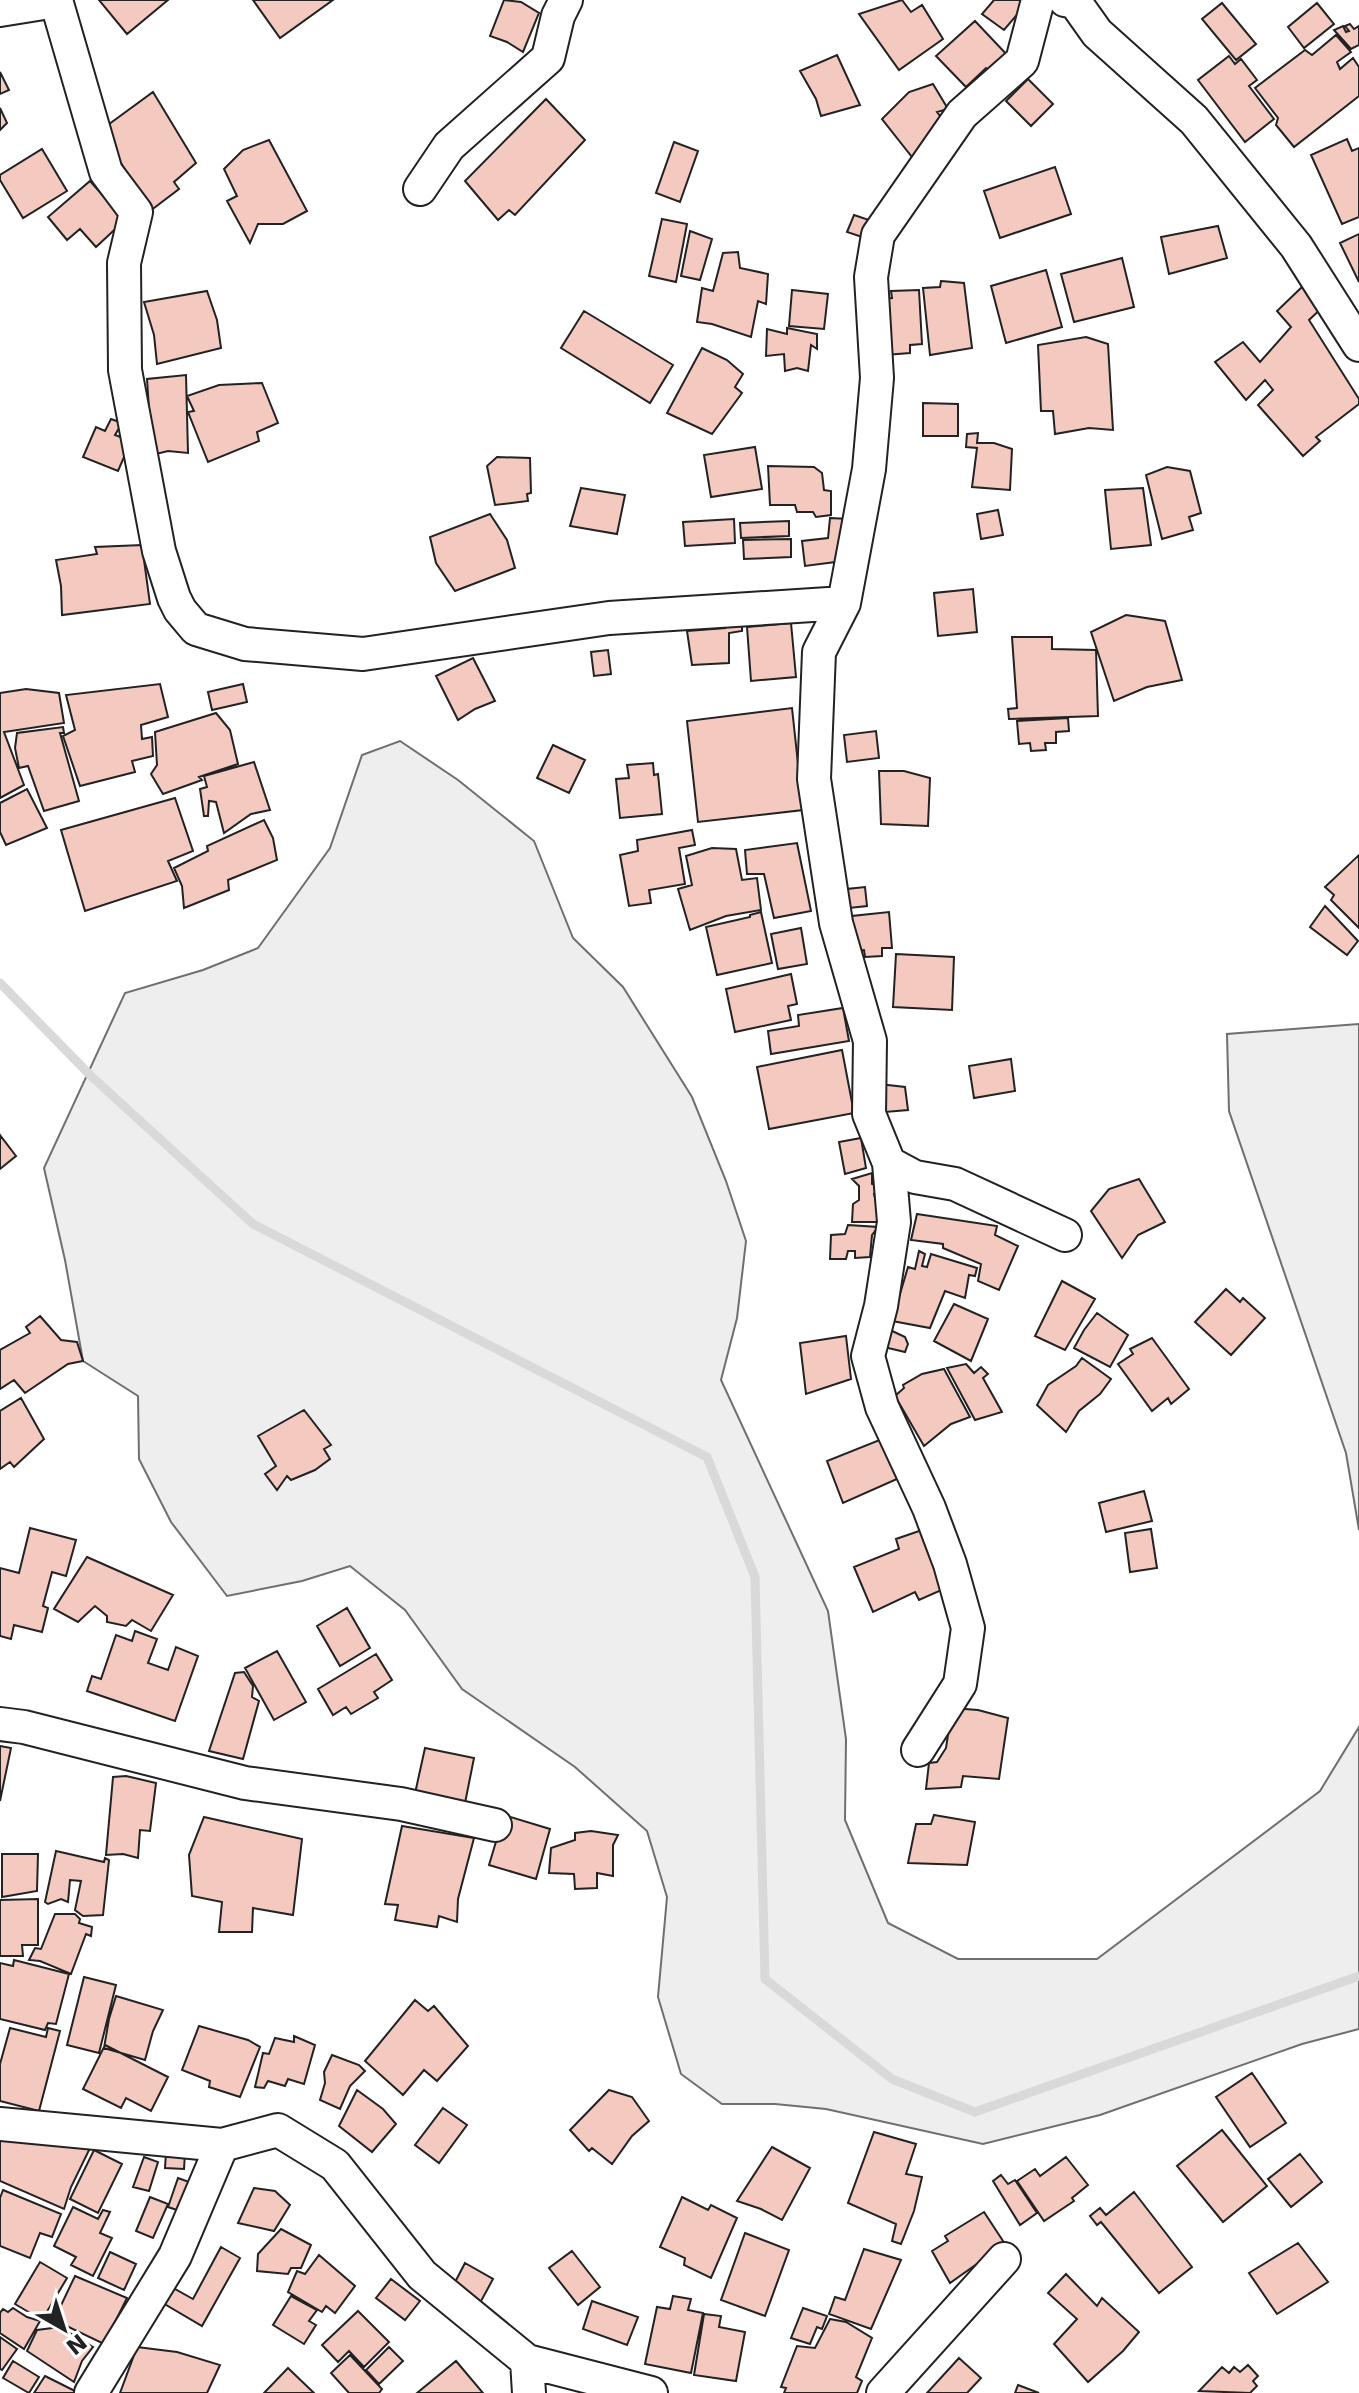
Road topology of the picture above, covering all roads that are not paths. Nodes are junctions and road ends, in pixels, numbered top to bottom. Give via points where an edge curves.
1 (56, 0) edge
2 (566, 0) edge
3 (1038, 0) edge
4 (1076, 1) edge
5 (0, 10) edge
6 (420, 189) dead end
7 (1359, 345) edge
8 (844, 603) junction
9 (889, 1163) junction
10 (1065, 1235) dead end
11 (0, 1724) edge
12 (918, 1750) dead end
13 (495, 1825) dead end
14 (0, 2124) edge
15 (222, 2145) junction
16 (1004, 2259) dead end
17 (528, 2377) edge
18 (91, 2393) edge
19 (651, 2393) edge
20 (883, 2393) edge

1 - 5 street
1 - 8 street via 106,172 136,212 124,263 125,370 159,551 174,598 196,629 245,644 363,654 609,618
2 - 6 street via 548,58 449,146
3 - 8 street via 1022,61 962,114 878,235 871,277 877,378 869,469
4 - 7 street via 1097,33 1194,120 1296,246
8 - 9 street via 819,652 814,779 836,923 870,1041 869,1114
9 - 10 street via 915,1177 955,1184
9 - 12 street via 894,1222 868,1356 882,1407 935,1522 968,1628 960,1684
11 - 13 street via 245,1783 401,1804
14 - 15 street
15 - 17 street via 278,2130 335,2165 422,2275
15 - 18 street via 175,2256
16 - 20 street
17 - 19 street

